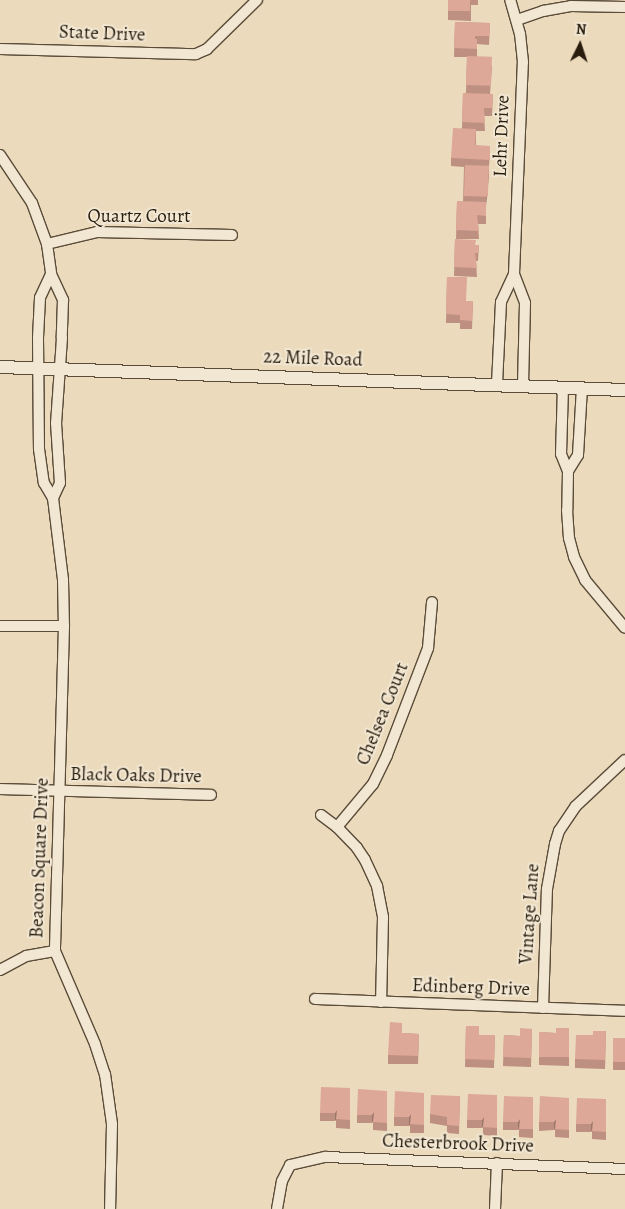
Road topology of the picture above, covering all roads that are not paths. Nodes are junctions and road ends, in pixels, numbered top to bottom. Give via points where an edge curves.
1 (257, 0) edge
2 (510, 0) edge
3 (625, 7) edge
4 (517, 20) junction
5 (0, 49) edge
6 (0, 155) edge
7 (232, 235) dead end
8 (47, 244) junction
9 (51, 274) junction
10 (514, 274) junction
11 (0, 367) edge
12 (38, 368) junction
13 (60, 369) junction
14 (497, 384) junction
15 (523, 385) junction
16 (563, 387) junction
17 (582, 388) junction
18 (625, 390) edge
19 (568, 471) junction
20 (53, 498) junction
21 (432, 602) dead end
22 (0, 626) edge
23 (64, 626) junction
24 (625, 628) edge
25 (625, 760) edge
26 (0, 790) edge
27 (60, 792) junction
28 (211, 795) dead end
29 (321, 815) dead end
30 (337, 827) junction
31 (55, 951) junction
32 (0, 970) edge
33 (315, 999) dead end
34 (381, 1002) junction
35 (543, 1008) junction
36 (625, 1011) edge
37 (497, 1163) junction
38 (625, 1169) edge
39 (110, 1209) edge
40 (278, 1209) edge
41 (495, 1209) edge

1 - 5 street, State Drive via 202,52 188,55
2 - 4 street, Lehr Drive
3 - 4 street via 572,6
4 - 10 street, Lehr Drive via 523,62
6 - 8 street, Beacon Square Drive via 32,203
7 - 8 street, Quartz Court via 98,232
8 - 9 street, Beacon Square Drive
9 - 12 street, Beacon Square Drive via 38,306
9 - 13 street, Beacon Square Drive via 63,300
10 - 14 street, Lehr Drive via 501,302
10 - 15 street, Lehr Drive via 525,303
11 - 12 street, 22 Mile Road
12 - 13 street, 22 Mile Road
12 - 20 street, Beacon Square Drive via 39,449 44,483
13 - 14 street, 22 Mile Road
13 - 20 street, Beacon Square Drive via 56,423 60,484
14 - 15 street, 22 Mile Road
15 - 16 street, 22 Mile Road
16 - 17 street, 22 Mile Road
16 - 19 street via 561,454
17 - 18 street, 22 Mile Road
17 - 19 street via 578,455
19 - 24 street via 567,525 574,557 585,580
20 - 23 street, Beacon Square Drive via 63,580
21 - 30 street, Chelsea Court via 428,648 387,755 373,784
22 - 23 street
23 - 27 street, Beacon Square Drive
25 - 35 street, Vintage Lane via 576,806 566,818 555,844 547,881
26 - 27 street, Black Oaks Drive
27 - 28 street, Black Oaks Drive
27 - 31 street, Beacon Square Drive
29 - 30 street
30 - 34 street via 365,860 379,893 384,917
31 - 32 street via 26,956
31 - 39 street, Beacon Square Drive via 105,1074 112,1124
33 - 34 street, Edinberg Drive
34 - 35 street, Edinberg Drive
35 - 36 street, Edinberg Drive
37 - 38 street, Chesterbrook Drive
37 - 40 street, Chesterbrook Drive via 315,1158 290,1165 282,1181
37 - 41 street

